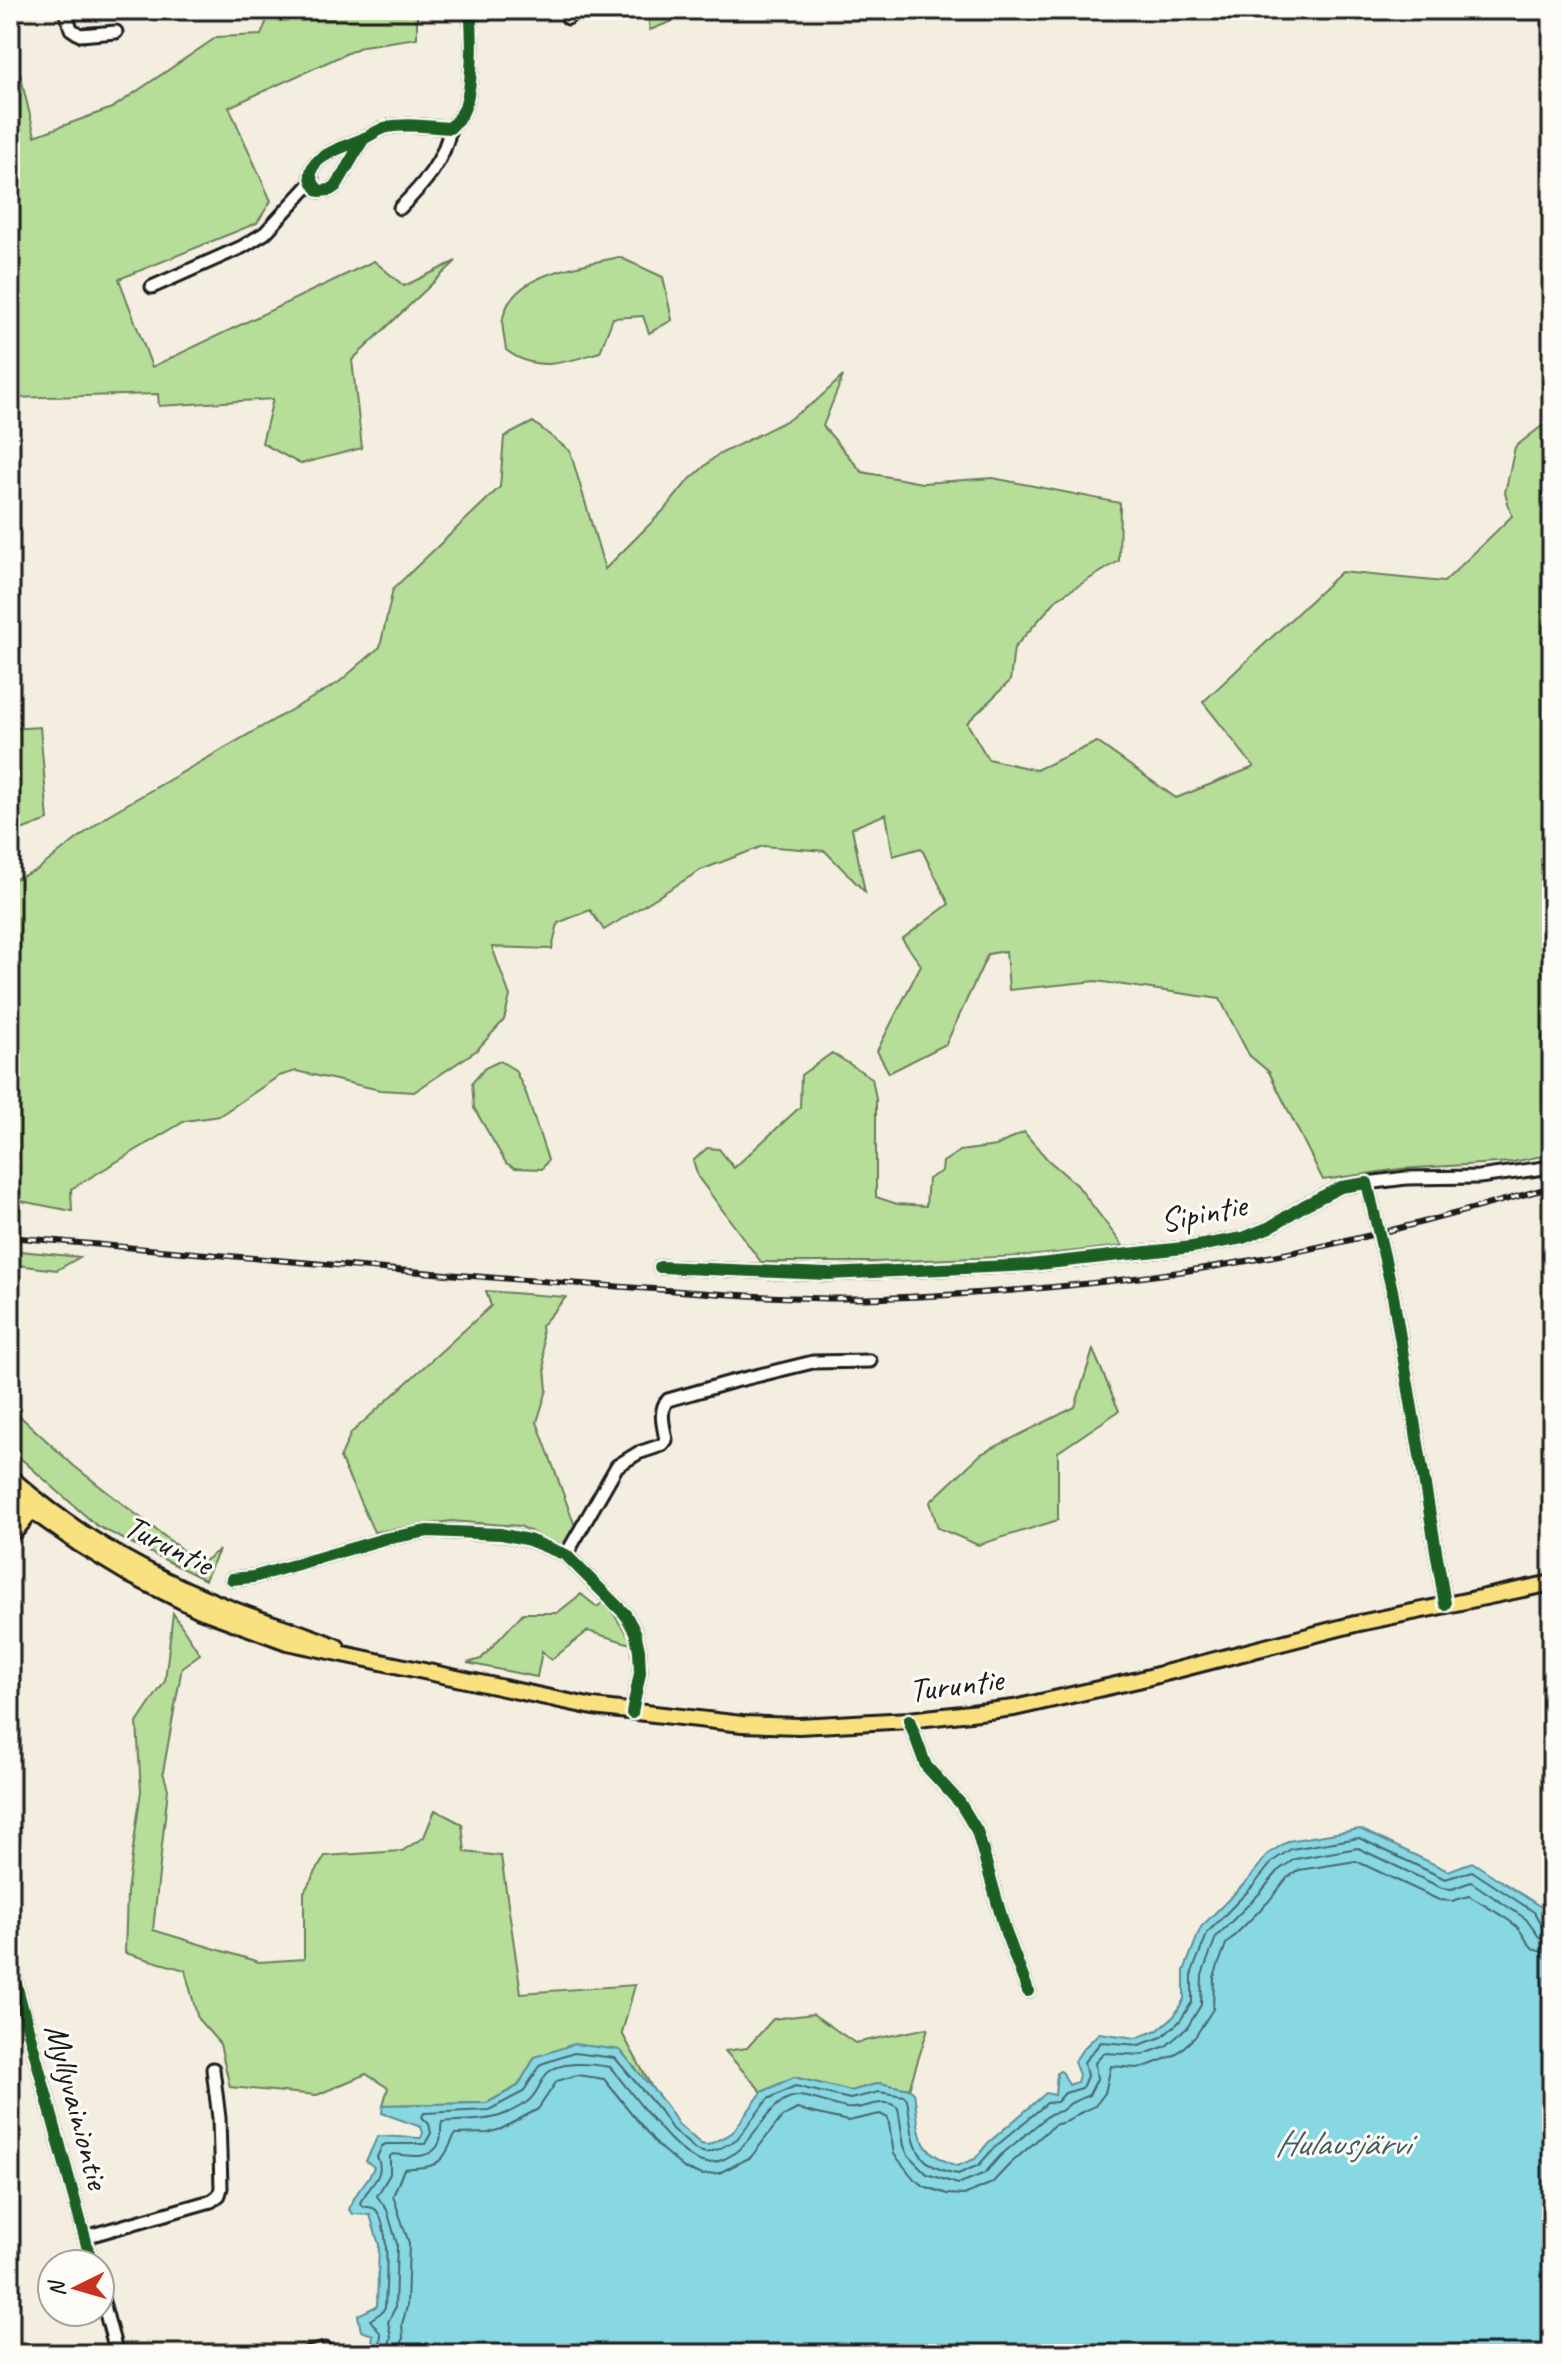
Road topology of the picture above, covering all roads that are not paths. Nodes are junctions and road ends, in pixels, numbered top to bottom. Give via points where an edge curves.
1 (65, 10) edge
2 (470, 10) edge
3 (116, 32) dead end
4 (450, 128) junction
5 (364, 138) junction
6 (313, 181) junction
7 (400, 208) dead end
8 (152, 287) dead end
9 (1552, 1167) edge
10 (1367, 1183) junction
11 (660, 1267) dead end
12 (870, 1361) dead end
13 (10, 1477) edge
14 (10, 1495) edge
15 (35, 1507) junction
16 (10, 1533) edge
17 (566, 1555) junction
18 (232, 1579) dead end
19 (1552, 1583) edge
20 (1445, 1604) junction
21 (632, 1713) junction
22 (909, 1720) junction
23 (10, 1962) edge
24 (1028, 1991) dead end
25 (213, 2069) dead end
26 (85, 2237) junction
27 (88, 2248) edge
28 (110, 2328) edge
29 (325, 2349) dead end
30 (117, 2354) edge
31 (306, 2354) edge

1 - 3 street via 71,29 80,35
2 - 4 street via 466,106
4 - 5 street via 391,126
4 - 7 street via 434,169
5 - 6 street via 317,160
5 - 6 street via 336,186 319,191
6 - 8 street via 265,233
9 - 10 street, Sipintie
10 - 11 street, Sipintie via 1341,1187 1243,1238 1192,1247 1030,1265 827,1274
10 - 20 street via 1392,1290
12 - 17 street via 813,1362 668,1400 662,1413 666,1440 617,1466
13 - 15 main road, Turuntie
14 - 15 main road, Turuntie
15 - 16 main road
15 - 21 main road, Turuntie via 130,1575 200,1610 287,1642
17 - 18 street via 501,1534 428,1531
17 - 21 street via 625,1614 635,1632 640,1673
19 - 20 main road, Turuntie
20 - 22 main road, Turuntie via 1014,1708
21 - 22 main road, Turuntie via 799,1726
22 - 24 street via 926,1766 977,1831
23 - 26 street, Myllyvainiontie
25 - 26 street via 219,2195
26 - 27 street, Myllyvainiontie
28 - 30 street
29 - 31 street

